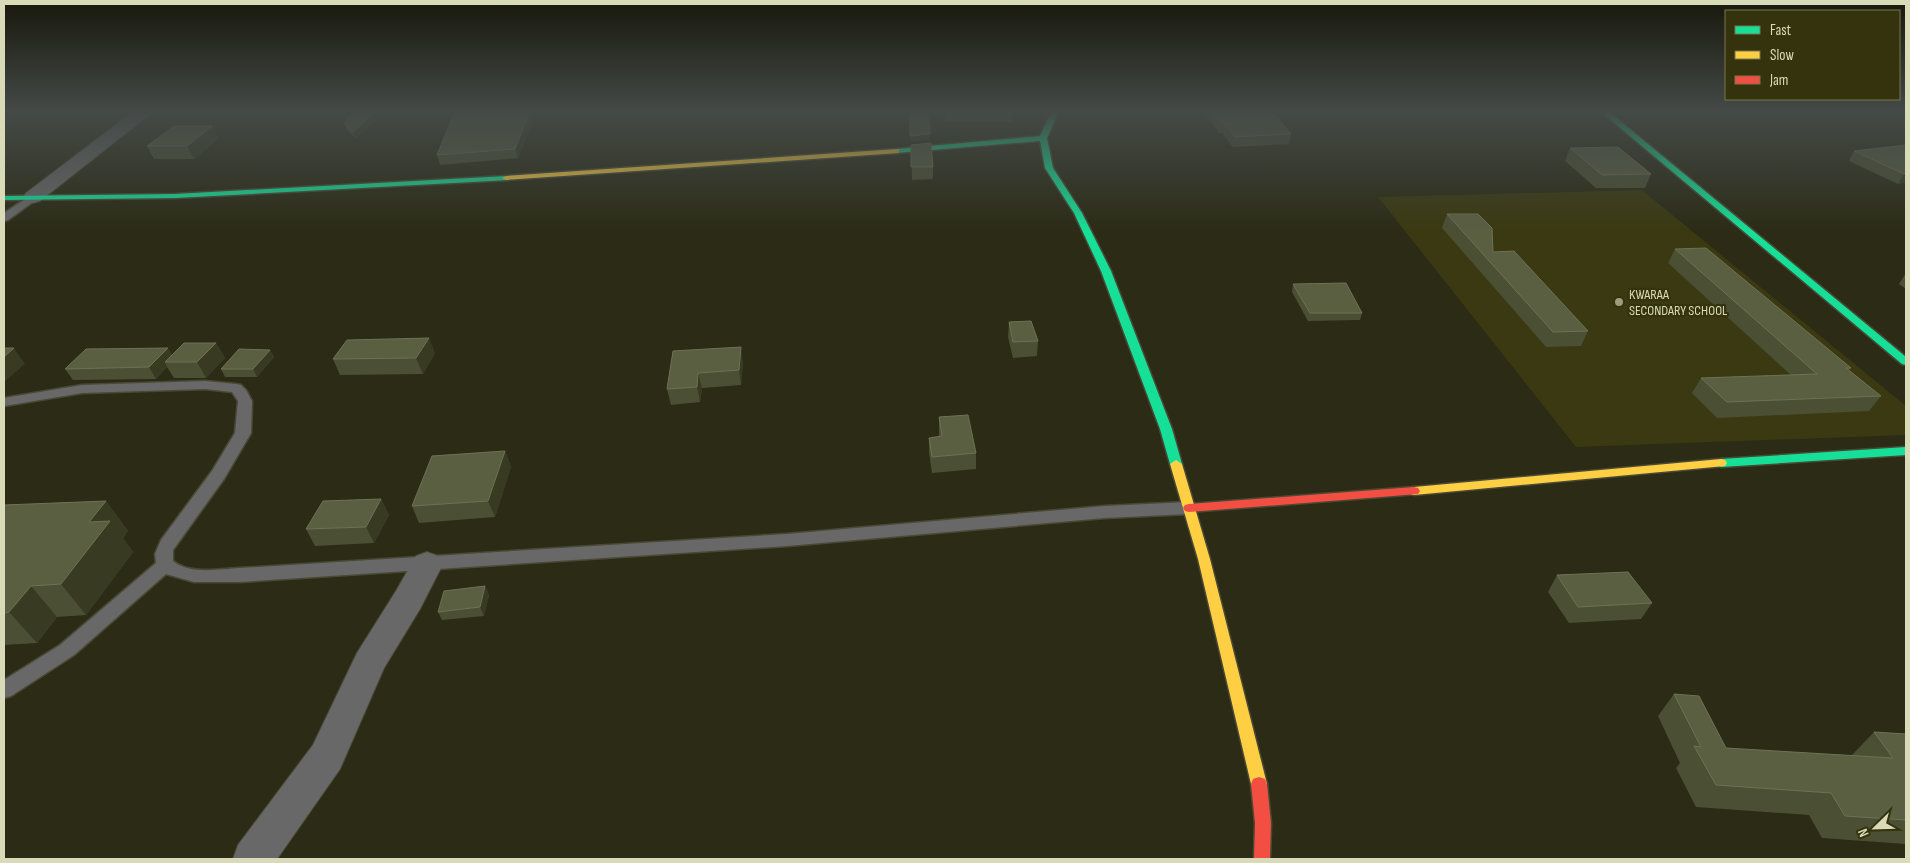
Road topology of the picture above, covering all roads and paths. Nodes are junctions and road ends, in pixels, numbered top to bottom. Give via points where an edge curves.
1 (92, 151) edge
2 (896, 151) edge
3 (1046, 151) edge
4 (1652, 151) edge
5 (33, 197) junction
6 (4, 198) edge
7 (4, 218) edge
8 (1906, 362) edge
9 (4, 402) edge
10 (1906, 451) edge
11 (1190, 508) junction
12 (427, 564) junction
13 (165, 565) junction
14 (4, 690) edge
15 (253, 859) edge
16 (1262, 859) edge

1 - 5 street
2 - 5 street via 590,174 175,196
3 - 11 street via 1049,168 1078,213 1106,271 1166,429
4 - 8 street
5 - 6 street
5 - 7 lane
9 - 13 lane via 82,389 205,385 236,388 242,393 245,401 243,433 218,475 167,544 162,557
10 - 11 street via 1669,466 1413,491
11 - 12 lane
11 - 16 street via 1260,788
12 - 13 lane via 194,576 171,571
12 - 15 street via 369,662 327,756
13 - 14 lane via 67,650

